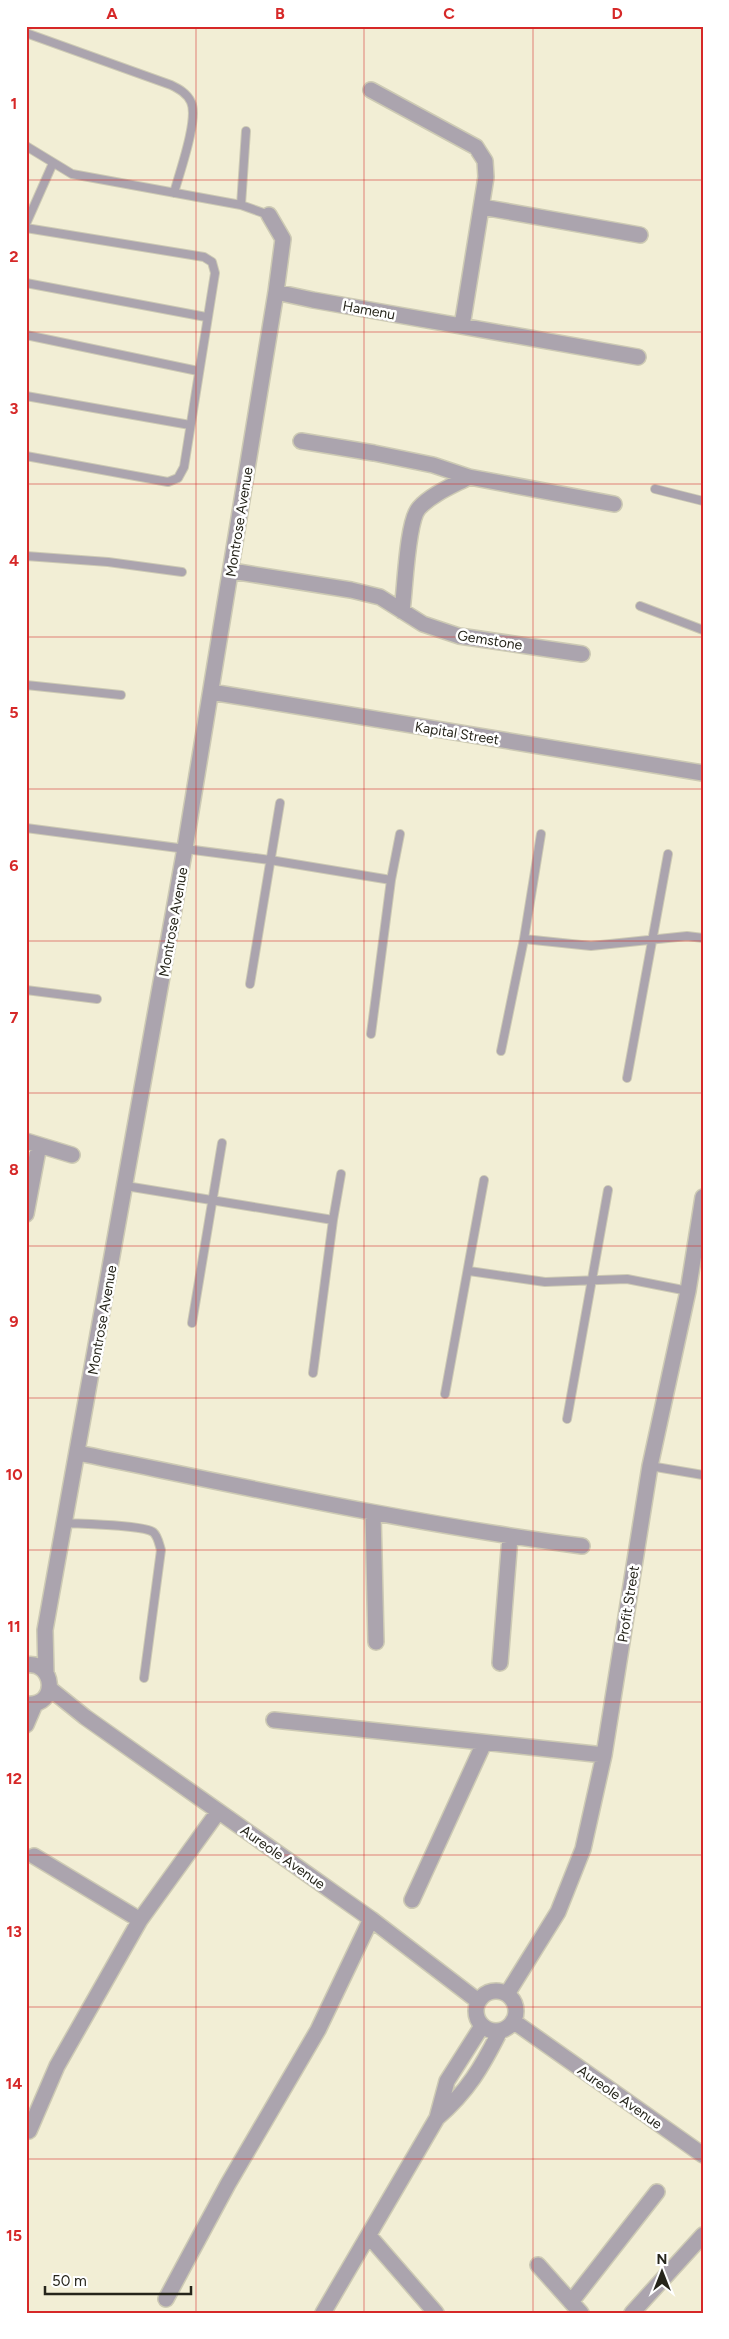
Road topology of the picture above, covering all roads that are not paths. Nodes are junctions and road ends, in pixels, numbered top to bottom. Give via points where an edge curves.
1 (26, 33) edge
2 (371, 90) dead end
3 (246, 131) dead end
4 (26, 146) edge
5 (53, 163) junction
6 (174, 193) junction
7 (240, 205) junction
8 (482, 207) junction
9 (269, 215) joint
10 (26, 224) edge
11 (26, 228) edge
12 (640, 235) dead end
13 (26, 283) edge
14 (276, 292) junction
15 (206, 317) junction
16 (462, 326) junction
17 (26, 335) edge
18 (638, 357) dead end
19 (198, 371) junction
20 (26, 396) edge
21 (190, 425) junction
22 (301, 441) dead end
23 (26, 456) edge
24 (469, 477) junction
25 (655, 489) dead end
26 (703, 501) edge
27 (614, 504) dead end
28 (26, 556) edge
29 (232, 571) junction
30 (182, 572) dead end
31 (640, 606) dead end
32 (402, 611) junction
33 (703, 630) edge
34 (582, 654) dead end
35 (26, 685) edge
36 (211, 692) junction
37 (121, 695) dead end
38 (703, 773) edge
39 (280, 803) dead end
40 (26, 828) edge
41 (400, 834) dead end
42 (541, 834) dead end
43 (185, 848) junction
44 (668, 854) dead end
45 (270, 860) junction
46 (391, 880) junction
47 (703, 938) edge
48 (524, 939) junction
49 (651, 939) junction
50 (250, 984) dead end
51 (26, 990) edge
52 (97, 999) dead end
53 (371, 1034) dead end
54 (501, 1050) dead end
55 (627, 1078) dead end
56 (33, 1143) edge
57 (222, 1143) dead end
58 (72, 1154) dead end
59 (342, 1174) dead end
60 (484, 1180) dead end
61 (126, 1186) junction
62 (608, 1190) dead end
63 (703, 1197) edge
64 (212, 1200) junction
65 (26, 1214) edge
66 (333, 1220) junction
67 (469, 1271) junction
68 (591, 1280) junction
69 (688, 1292) junction
70 (192, 1323) dead end
71 (313, 1374) dead end
72 (445, 1394) dead end
73 (567, 1419) dead end
74 (78, 1453) junction
75 (650, 1466) junction
76 (703, 1475) edge
77 (373, 1514) junction
78 (65, 1523) junction
79 (510, 1537) junction
80 (582, 1546) dead end
81 (45, 1630) junction
82 (376, 1642) dead end
83 (28, 1664) edge
84 (500, 1664) dead end
85 (46, 1672) junction
86 (144, 1678) dead end
87 (38, 1699) edge
88 (274, 1720) dead end
89 (26, 1725) edge
90 (484, 1743) junction
91 (604, 1754) junction
92 (218, 1812) junction
93 (34, 1856) dead end
94 (412, 1900) dead end
95 (371, 1919) junction
96 (140, 1920) junction
97 (507, 1994) junction
98 (478, 2001) junction
99 (513, 2021) junction
100 (482, 2026) junction
101 (500, 2031) junction
102 (437, 2118) junction
103 (29, 2131) dead end
104 (703, 2156) edge
105 (657, 2192) dead end
106 (703, 2235) edge
107 (369, 2236) junction
108 (538, 2266) dead end
109 (166, 2299) dead end
110 (576, 2307) edge
111 (323, 2313) edge
112 (436, 2313) edge
113 (632, 2313) edge

1 - 6 lane via 171,85 187,94 192,104 192,121
2 - 8 street via 476,147 485,161
3 - 7 lane
4 - 5 lane
5 - 6 lane via 72,174
5 - 10 lane
6 - 7 lane
7 - 9 lane
8 - 12 street
8 - 16 street
9 - 14 street, Montrose Avenue via 283,239
11 - 15 lane via 204,257 212,262 215,274
13 - 15 lane
14 - 16 street, Hamenu
14 - 29 street, Montrose Avenue
15 - 19 lane
16 - 18 street, Hamenu
17 - 19 lane
19 - 21 lane
20 - 21 lane
21 - 23 lane via 184,467 178,478 168,482
22 - 24 street via 433,465
24 - 27 street
24 - 32 street via 418,509 411,526
25 - 26 lane
28 - 30 lane
29 - 32 street, Gemstone via 351,590 380,597
29 - 36 street, Montrose Avenue
31 - 33 lane
32 - 34 street, Gemstone via 424,624 459,636
35 - 37 lane
36 - 38 street, Kapital Street
36 - 43 street, Montrose Avenue
39 - 45 lane
40 - 43 lane
41 - 46 lane
42 - 48 lane
43 - 45 lane
43 - 61 street, Montrose Avenue
44 - 49 lane
45 - 46 lane
45 - 50 lane
46 - 53 lane
47 - 49 lane
48 - 49 lane via 591,946
48 - 54 lane
49 - 55 lane
51 - 52 lane
56 - 58 street
56 - 65 street
57 - 64 lane
59 - 66 lane
60 - 67 lane
61 - 64 lane
61 - 74 street, Montrose Avenue
62 - 68 lane
63 - 69 street, Profit Street
64 - 66 lane
64 - 70 lane
66 - 71 lane
67 - 68 lane via 544,1282
67 - 72 lane
68 - 69 lane via 627,1280
68 - 73 lane
69 - 75 street, Profit Street
74 - 77 street
74 - 78 street, Montrose Avenue
75 - 76 lane
75 - 91 street, Profit Street
77 - 79 street
77 - 82 street
78 - 81 street, Montrose Avenue
78 - 86 lane via 141,1528 153,1532 158,1540 161,1550
79 - 80 street
79 - 84 street
81 - 83 street, Montrose Avenue
81 - 85 street, Montrose Avenue
83 - 85 street
85 - 87 street, Montrose Avenue
87 - 89 street
87 - 92 street, Aureole Avenue via 85,1717
88 - 90 street
90 - 91 street
90 - 94 street
91 - 97 street, Profit Street via 583,1849 558,1912
92 - 95 street, Aureole Avenue
92 - 96 street
93 - 96 street
95 - 98 street, Aureole Avenue
95 - 109 street via 318,2030 228,2184
96 - 103 street via 57,2066
97 - 98 street via 495,1991
97 - 99 street via 515,2005
98 - 100 street via 476,2014
99 - 101 street
99 - 104 street, Aureole Avenue
100 - 101 street
100 - 102 street via 447,2081
101 - 102 street via 463,2094
102 - 107 street
105 - 110 street
106 - 113 street
107 - 111 street
107 - 112 street
108 - 110 street

